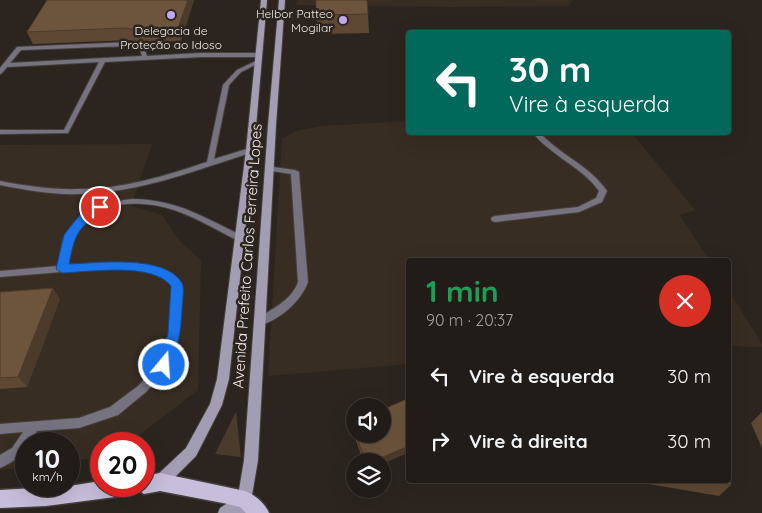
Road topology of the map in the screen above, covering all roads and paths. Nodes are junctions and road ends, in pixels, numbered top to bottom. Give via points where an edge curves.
1 (264, 0) edge
2 (282, 0) edge
3 (145, 58) junction
4 (259, 59) junction
5 (103, 60) junction
6 (6, 65) junction
7 (0, 72) edge
8 (0, 132) edge
9 (538, 135) edge
10 (250, 150) junction
11 (210, 163) junction
12 (269, 168) junction
13 (0, 183) edge
14 (495, 219) dead end
15 (240, 238) junction
16 (62, 269) junction
17 (0, 274) edge
18 (259, 322) junction
19 (34, 426) junction
20 (0, 428) edge
21 (0, 462) edge
22 (155, 481) edge
23 (155, 483) edge
24 (90, 491) edge
25 (0, 499) edge
26 (244, 507) edge
27 (225, 513) edge
28 (260, 513) edge

1 - 4 main road, Avenida Prefeito Carlos Ferreira Lopes
2 - 12 main road, Avenida Prefeito Carlos Ferreira Lopes
3 - 4 lane
3 - 5 lane
3 - 6 lane via 141,46 130,44 18,48
4 - 10 main road, Avenida Prefeito Carlos Ferreira Lopes
4 - 11 lane via 239,71 226,85
5 - 6 lane
5 - 8 lane via 66,132
6 - 7 lane
9 - 14 lane via 597,180 603,191 599,200 579,209
10 - 11 lane
10 - 15 main road, Avenida Prefeito Carlos Ferreira Lopes
11 - 13 lane via 138,185 105,191 33,190
12 - 18 main road, Avenida Prefeito Carlos Ferreira Lopes
12 - 18 lane via 296,172 304,282 293,300
15 - 16 lane via 178,208 132,201 100,207 83,219 68,237
15 - 22 main road, Avenida Prefeito Carlos Ferreira Lopes via 224,379 216,405 191,452
16 - 17 lane
16 - 19 lane via 118,266 150,269 169,275 177,286 174,334 164,365 142,389 114,411 78,423
18 - 26 main road, Avenida Prefeito Carlos Ferreira Lopes via 251,460
19 - 20 lane
19 - 21 lane via 16,452
23 - 26 main road via 223,494
24 - 25 main road
26 - 27 main road
26 - 28 main road

